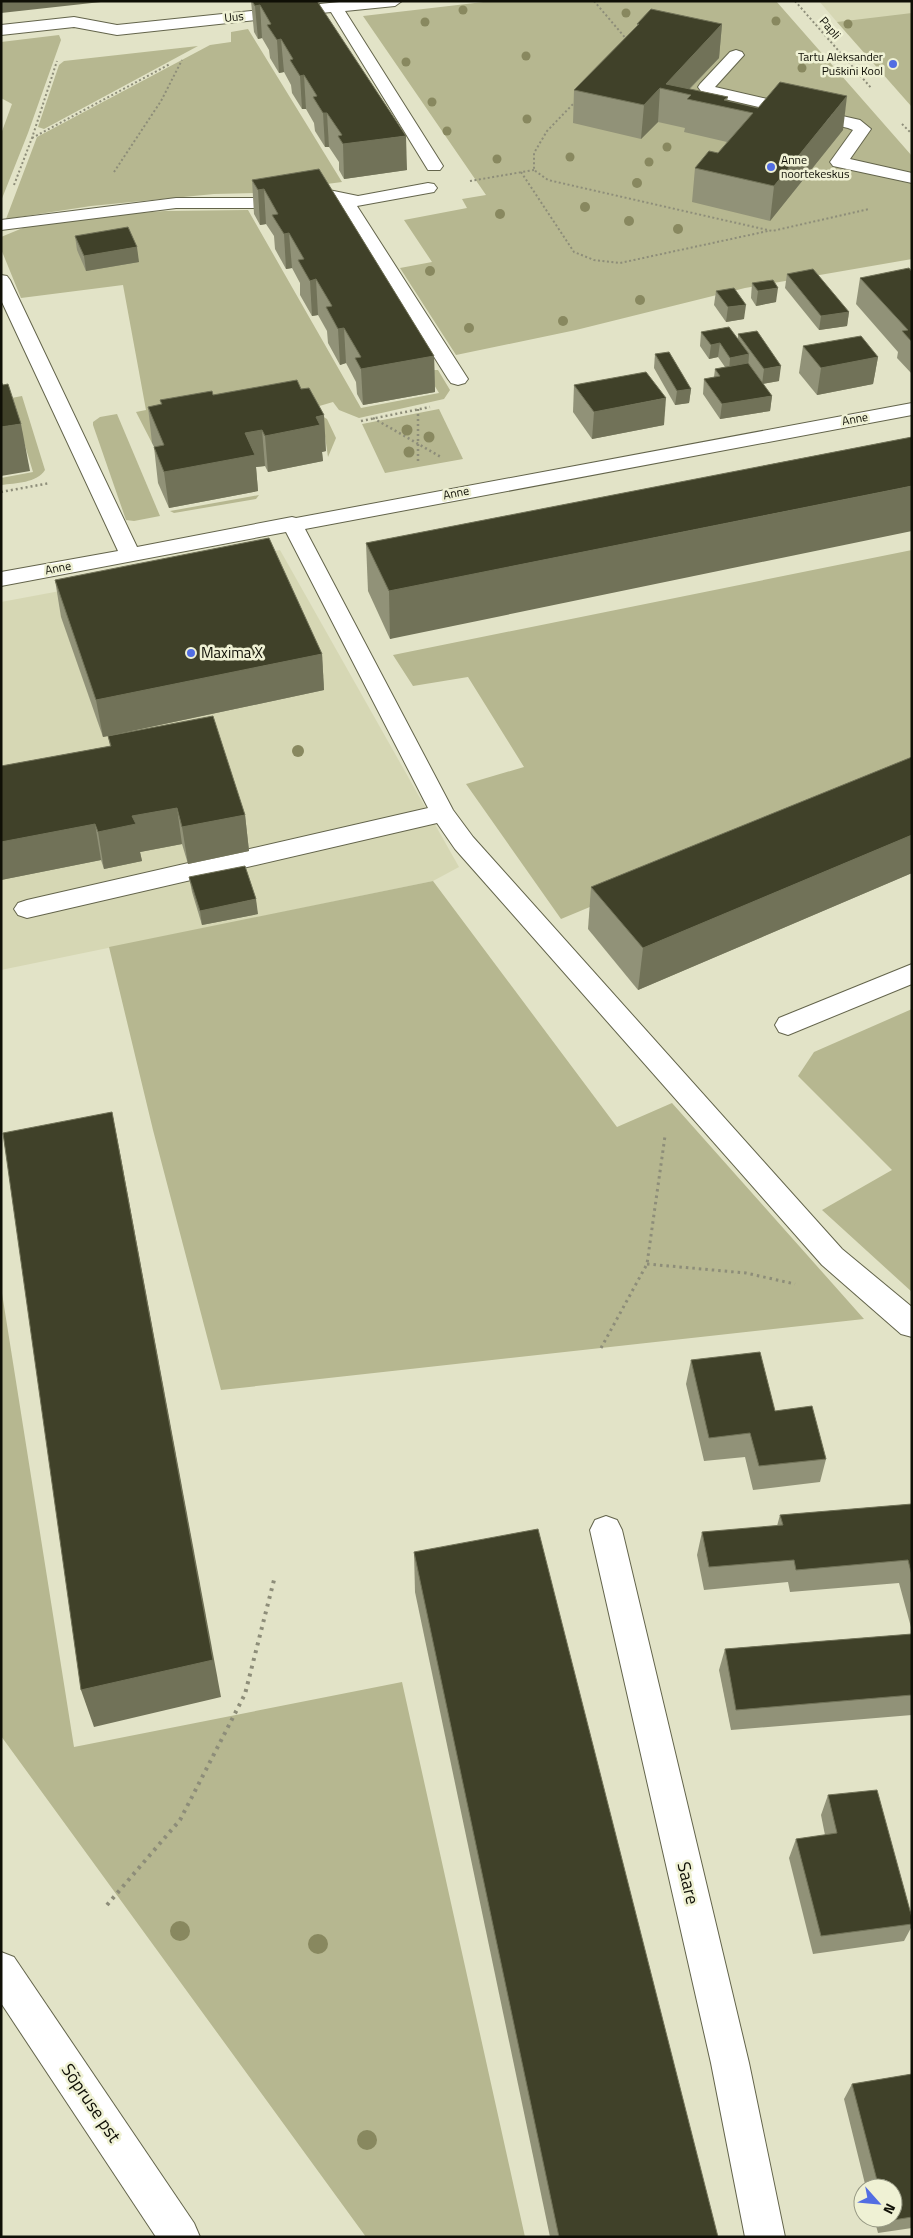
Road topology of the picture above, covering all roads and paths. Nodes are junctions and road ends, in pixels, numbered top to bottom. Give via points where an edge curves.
1 (395, 1) edge
2 (594, 1) edge
3 (795, 1) edge
4 (336, 8) junction
5 (1, 30) edge
6 (630, 43) edge
7 (59, 53) dead end
8 (736, 55) dead end
9 (873, 90) dead end
10 (579, 98) edge
11 (899, 120) dead end
12 (912, 134) edge
13 (32, 138) junction
14 (434, 166) dead end
15 (534, 170) junction
16 (521, 172) junction
17 (912, 178) edge
18 (428, 188) joint
19 (12, 192) dead end
20 (343, 198) junction
21 (874, 208) dead end
22 (86, 213) junction
23 (1, 225) edge
24 (772, 231) junction
25 (1, 280) edge
26 (8, 311) edge
27 (458, 379) dead end
28 (437, 406) dead end
29 (418, 409) junction
30 (912, 409) edge
31 (372, 418) junction
32 (361, 421) dead end
33 (418, 444) junction
34 (441, 457) dead end
35 (418, 473) dead end
36 (92, 475) junction
37 (1, 492) edge
38 (292, 524) junction
39 (130, 554) junction
40 (1, 579) edge
41 (443, 813) junction
42 (28, 909) dead end
43 (912, 973) edge
44 (788, 1026) dead end
45 (665, 1068) junction
46 (647, 1264) junction
47 (803, 1286) dead end
48 (912, 1325) edge
49 (601, 1348) dead end
50 (606, 1530) dead end
51 (274, 1580) dead end
52 (107, 1905) dead end
53 (1, 1970) edge
54 (180, 2237) edge
55 (765, 2237) edge

1 - 4 street, Uus
2 - 6 path
3 - 9 path, Papli
4 - 5 street, Uus via 117,30 74,22
4 - 14 street
7 - 13 path
8 - 17 street via 706,87 709,91 854,124 862,129 839,162
10 - 15 path via 547,131 534,154
11 - 12 path
13 - 19 path
13 - 22 path via 185,55 162,101
15 - 16 path
15 - 24 path via 548,180
16 - 18 path
16 - 24 path via 574,252 594,260 620,263
18 - 20 street via 358,201
20 - 22 street via 324,194 254,203 176,203
20 - 27 street
21 - 24 path
22 - 23 street
25 - 26 street
26 - 36 street
28 - 29 path
29 - 31 path
29 - 33 path
30 - 38 street, Anne
31 - 32 path
31 - 33 path
33 - 34 path
33 - 35 path
36 - 37 path
36 - 39 street
38 - 39 street, Anne
38 - 41 street
39 - 40 street, Anne
41 - 42 street
41 - 45 street via 464,843
43 - 44 street
45 - 46 path via 665,1137
45 - 48 street via 832,1257
46 - 47 path via 746,1273
46 - 49 path
50 - 55 street, Saare via 730,2064
51 - 52 path via 244,1694 180,1820
53 - 54 street, Sõpruse pst

